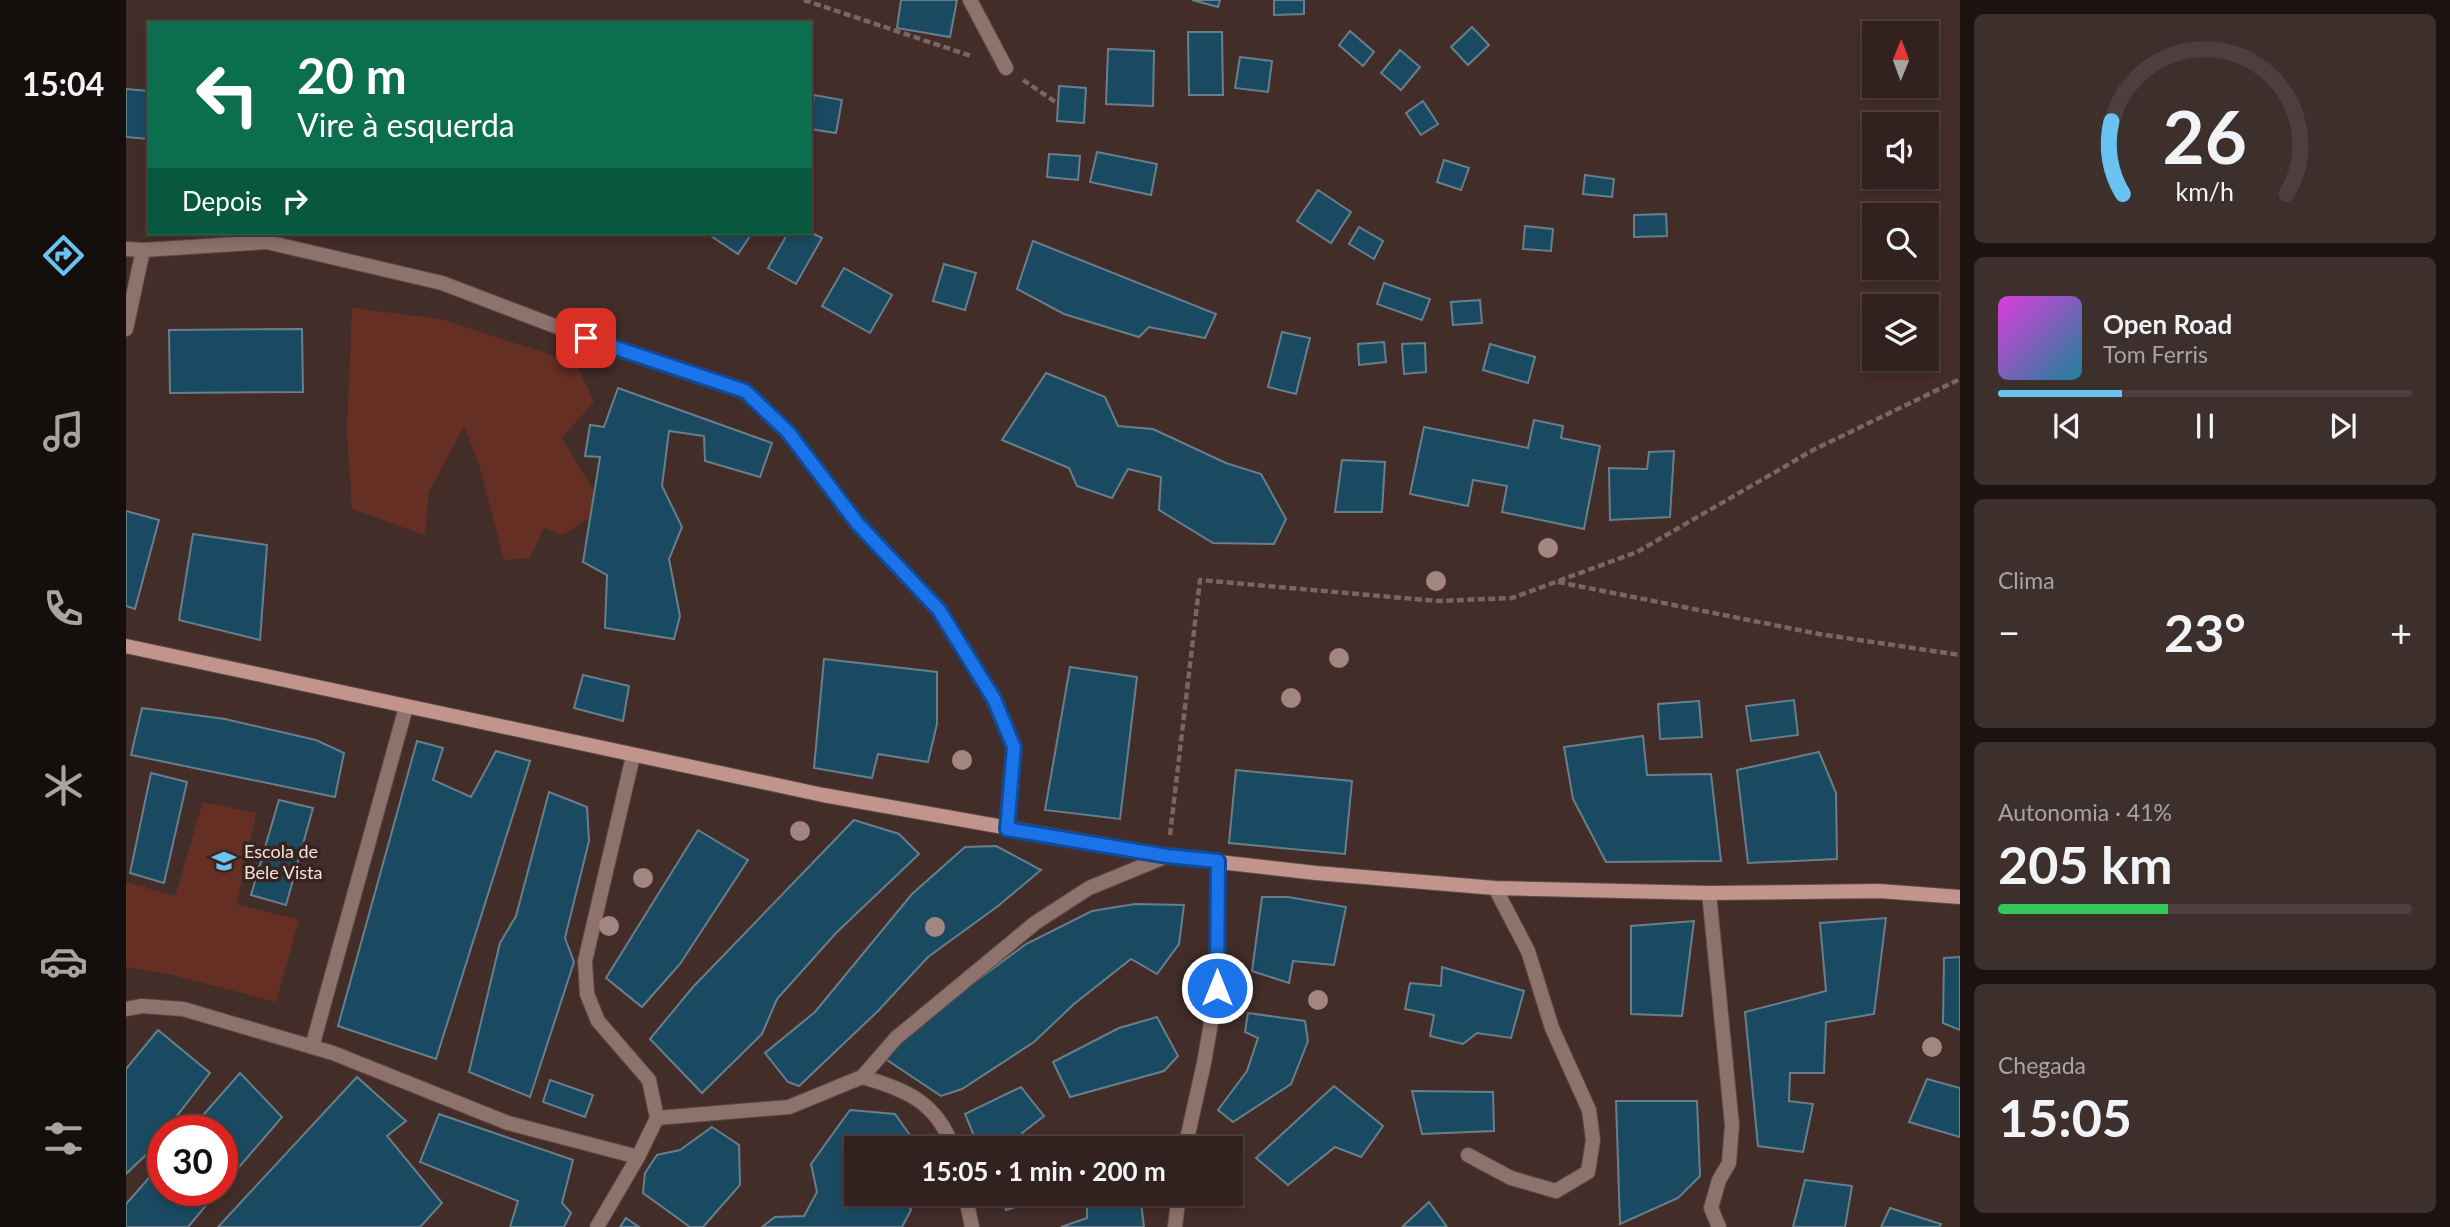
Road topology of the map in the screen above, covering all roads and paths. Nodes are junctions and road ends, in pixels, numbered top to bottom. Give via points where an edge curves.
1 (804, 0) edge
2 (970, 0) edge
3 (1006, 68) junction
4 (1057, 103) dead end
5 (126, 249) edge
6 (144, 250) junction
7 (126, 329) edge
8 (1960, 379) edge
9 (1557, 582) junction
10 (126, 646) edge
11 (1960, 655) edge
12 (406, 706) junction
13 (633, 756) junction
14 (1007, 829) junction
15 (1167, 856) junction
16 (1218, 861) junction
17 (1495, 888) junction
18 (1709, 893) junction
19 (1960, 897) edge
20 (126, 1009) edge
21 (312, 1047) junction
22 (862, 1077) junction
23 (657, 1118) junction
24 (948, 1136) edge
25 (1188, 1136) edge
26 (1468, 1155) dead end
27 (638, 1157) junction
28 (968, 1206) edge
29 (1178, 1206) edge
30 (597, 1227) edge
31 (972, 1227) edge
32 (1175, 1227) edge
33 (1719, 1227) edge

1 - 3 path
2 - 3 street
3 - 4 path
5 - 6 street
6 - 7 street
6 - 14 street via 267,242 429,280 745,391 788,432 858,524 939,610 994,699 1014,747
8 - 9 path via 1815,449 1637,552
9 - 11 path via 1819,634
9 - 15 path via 1512,598 1437,601 1200,580
10 - 12 main road
12 - 13 main road
12 - 21 street
13 - 14 main road
13 - 23 street via 585,961 587,994 598,1021 649,1080
14 - 15 main road
15 - 16 main road
15 - 22 street via 1089,888 1035,923 896,1038
16 - 17 main road
16 - 25 street via 1217,988
17 - 18 main road
17 - 26 street via 1528,951 1552,1028 1589,1110 1592,1140 1588,1172 1556,1191 1511,1178
18 - 19 main road via 1879,891
18 - 33 street via 1732,1125 1729,1163 1718,1180 1711,1208
20 - 21 street via 183,1009
21 - 27 street via 508,1123
22 - 23 street via 789,1107
22 - 24 street via 924,1102
23 - 27 street
27 - 30 street
28 - 31 street
29 - 32 street

